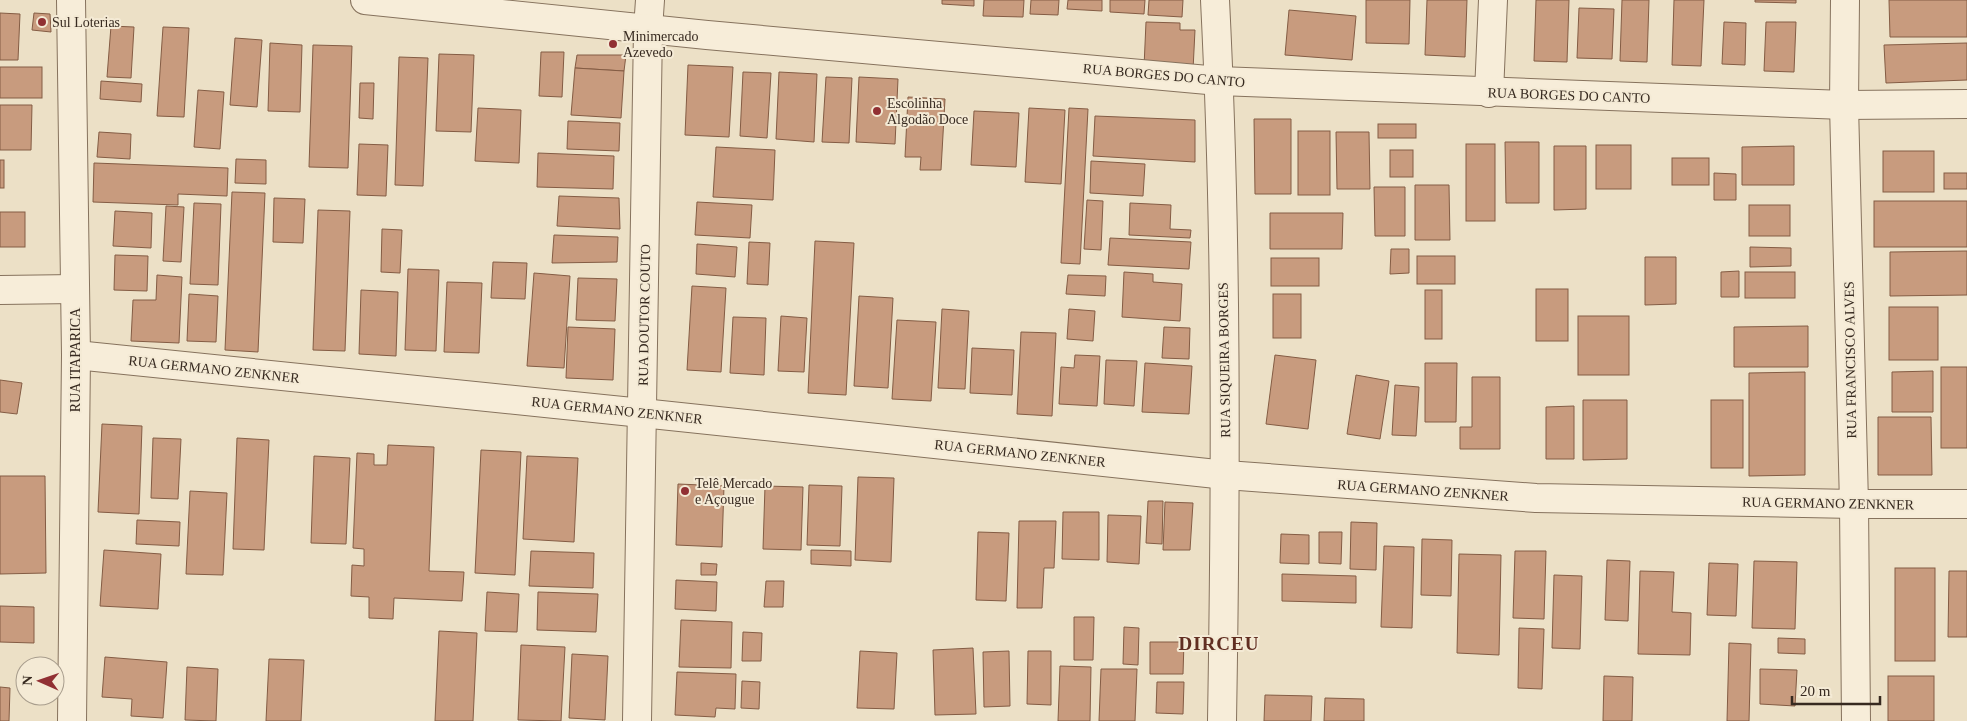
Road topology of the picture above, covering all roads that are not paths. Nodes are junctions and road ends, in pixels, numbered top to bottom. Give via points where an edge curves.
1 (71, 0) edge
2 (364, 0) edge
3 (650, 0) edge
4 (1215, 0) edge
5 (1493, 0) edge
6 (1845, 0) edge
7 (648, 29) junction
8 (1219, 81) junction
9 (1489, 93) junction
10 (1967, 104) edge
11 (1844, 105) junction
12 (75, 289) junction
13 (0, 290) edge
14 (76, 355) junction
15 (642, 413) junction
16 (1226, 475) junction
17 (1854, 504) junction
18 (1967, 504) edge
19 (72, 721) edge
20 (637, 721) edge
21 (1222, 721) edge
22 (1856, 721) edge

1 - 12 street, RUA ITAPARICA
2 - 7 street, RUA BORGES DO CANTO
3 - 7 street, RUA DOUTOR COUTO
4 - 8 street, RUA SIQUEIRA BORGES
5 - 9 street
6 - 11 street, RUA FRANCISCO ALVES
7 - 8 street, RUA BORGES DO CANTO
7 - 15 street, RUA DOUTOR COUTO
8 - 9 street, RUA BORGES DO CANTO
8 - 16 street, RUA SIQUEIRA BORGES
9 - 11 street, RUA BORGES DO CANTO
10 - 11 street, RUA BORGES DO CANTO
11 - 17 street, RUA FRANCISCO ALVES
12 - 13 street
12 - 14 street, RUA ITAPARICA
14 - 15 street, RUA GERMANO ZENKNER
14 - 19 street, RUA ITAPARICA
15 - 16 street, RUA GERMANO ZENKNER
15 - 20 street, RUA DOUTOR COUTO
16 - 17 street, RUA GERMANO ZENKNER via 1536,498
16 - 21 street, RUA SIQUEIRA BORGES
17 - 18 street, RUA GERMANO ZENKNER
17 - 22 street, RUA FRANCISCO ALVES

